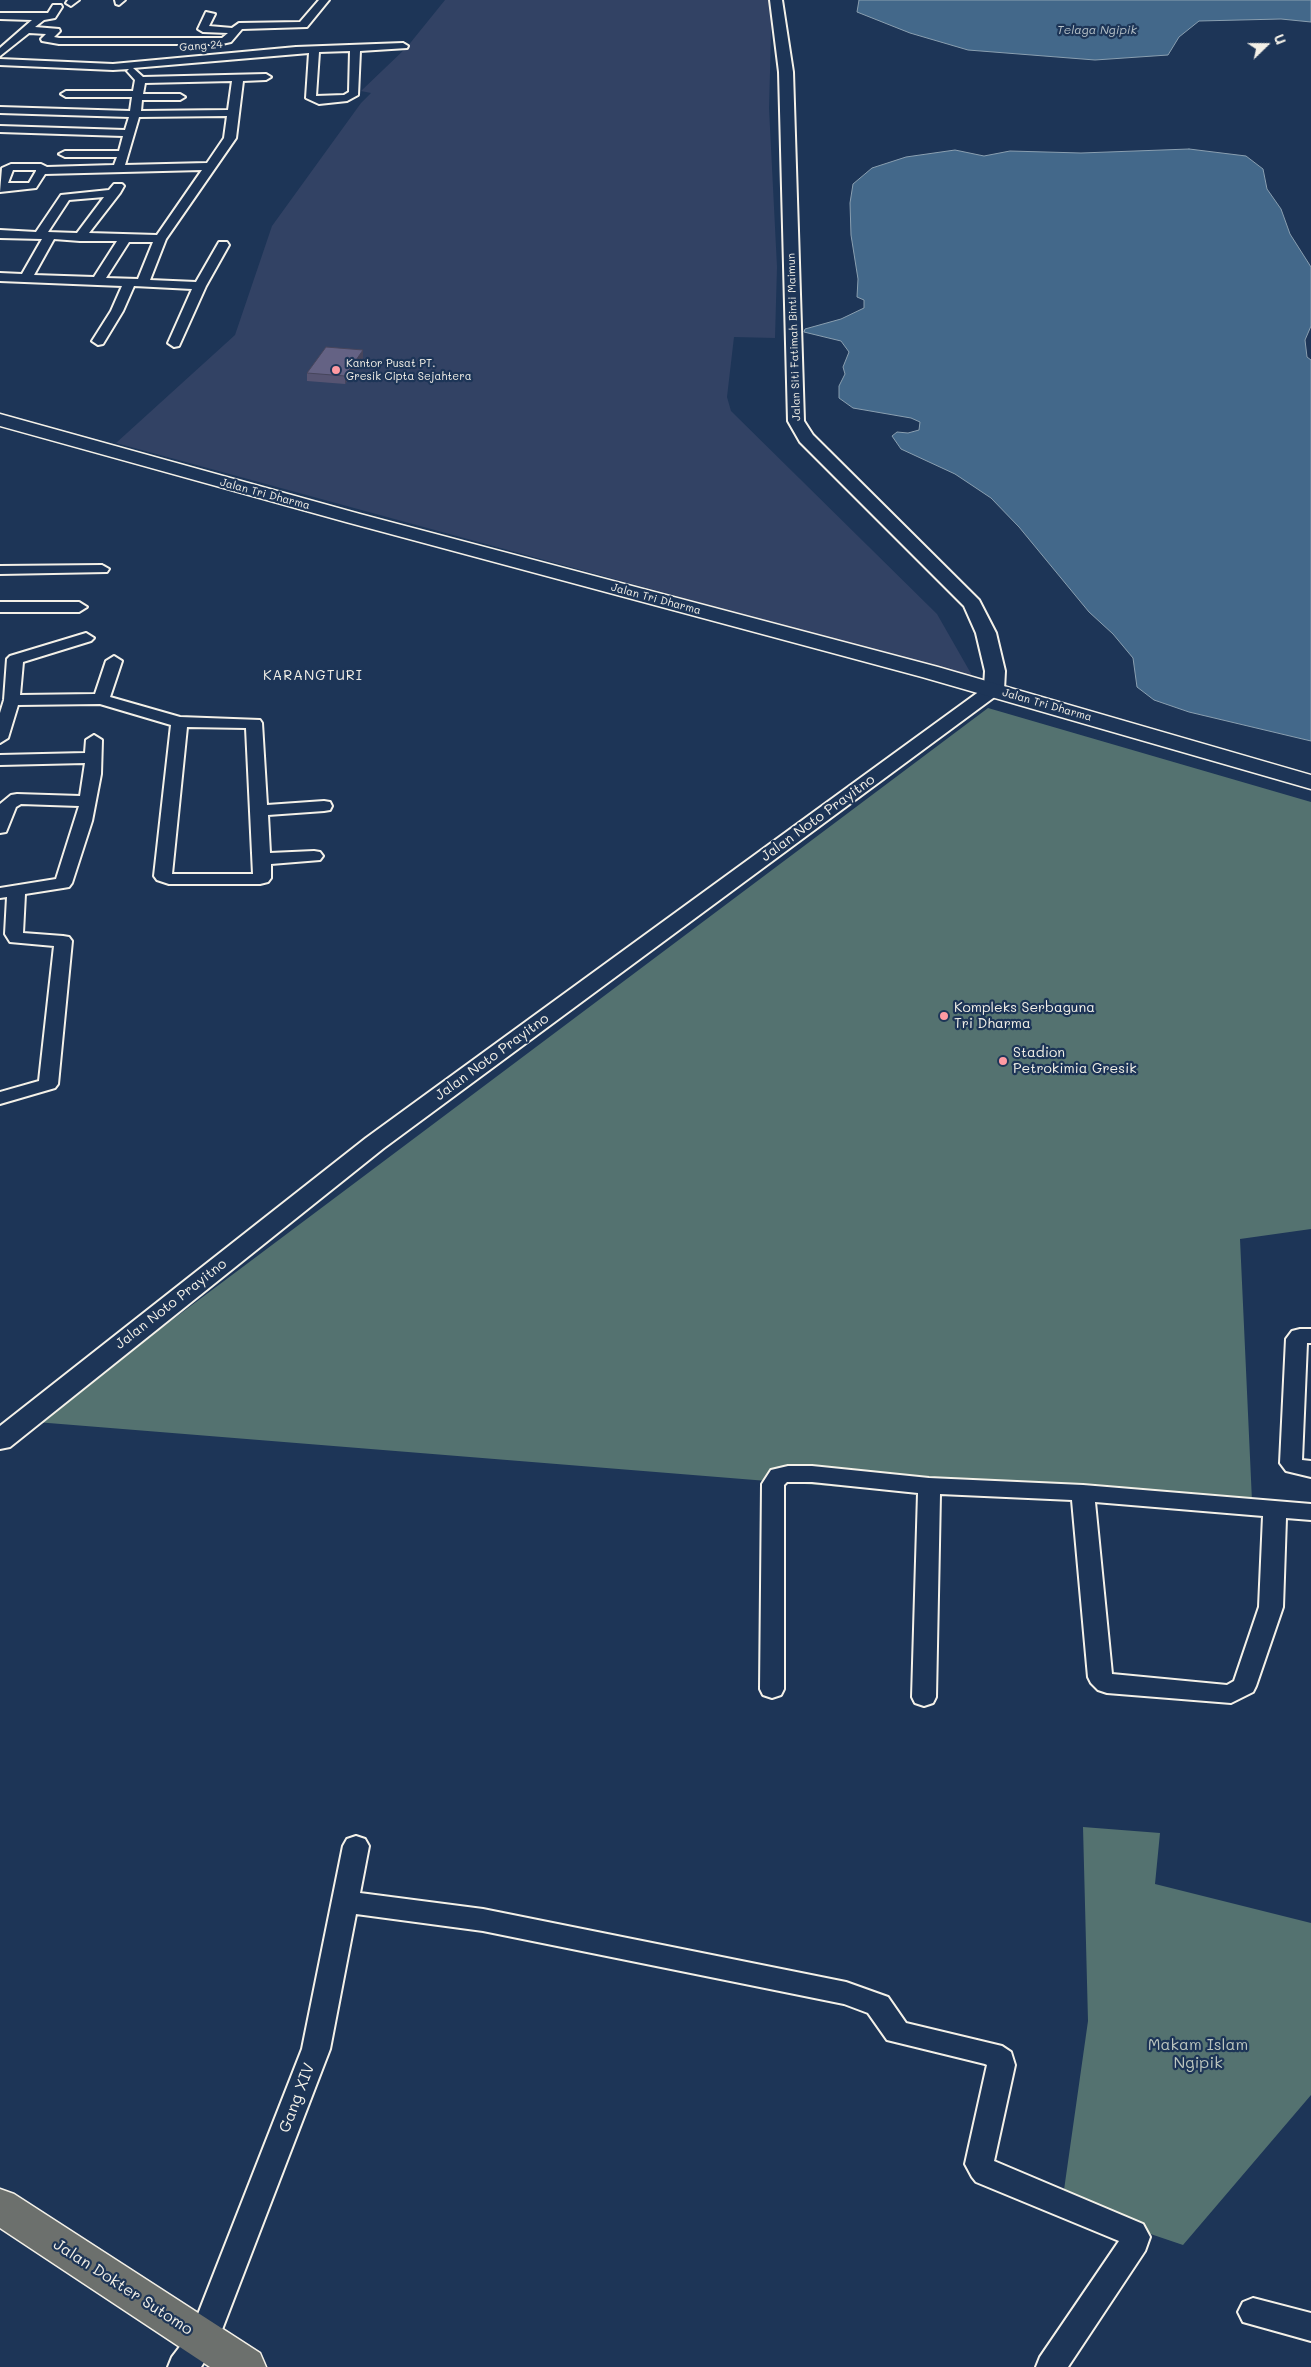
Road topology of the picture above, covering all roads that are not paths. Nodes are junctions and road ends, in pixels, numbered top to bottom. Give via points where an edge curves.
1 (324, 0) edge
2 (776, 0) edge
3 (57, 7) dead end
4 (210, 14) dead end
5 (0, 16) edge
6 (40, 17) junction
7 (28, 30) junction
8 (233, 30) junction
9 (274, 33) junction
10 (153, 42) junction
11 (403, 46) dead end
12 (354, 47) junction
13 (314, 49) junction
14 (0, 53) edge
15 (266, 54) junction
16 (0, 62) edge
17 (147, 63) junction
18 (127, 66) junction
19 (238, 78) junction
20 (140, 80) junction
21 (66, 94) dead end
22 (137, 96) junction
23 (180, 97) dead end
24 (0, 110) edge
25 (235, 113) junction
26 (135, 114) junction
27 (0, 130) edge
28 (129, 133) junction
29 (65, 154) dead end
30 (124, 154) junction
31 (212, 166) junction
32 (125, 168) junction
33 (42, 171) junction
34 (1, 182) edge
35 (114, 193) junction
36 (0, 234) edge
37 (45, 236) junction
38 (80, 237) junction
39 (125, 238) junction
40 (160, 240) junction
41 (223, 245) dead end
42 (0, 277) edge
43 (26, 278) junction
44 (98, 281) junction
45 (129, 283) junction
46 (143, 283) junction
47 (200, 286) junction
48 (98, 341) dead end
49 (174, 344) dead end
50 (0, 420) edge
51 (102, 569) dead end
52 (0, 570) edge
53 (0, 607) edge
54 (79, 607) dead end
55 (86, 638) dead end
56 (114, 661) dead end
57 (994, 690) junction
58 (101, 699) junction
59 (12, 700) junction
60 (179, 722) junction
61 (0, 738) edge
62 (94, 740) dead end
63 (94, 758) junction
64 (0, 760) edge
65 (1311, 782) edge
66 (88, 800) junction
67 (324, 806) dead end
68 (260, 810) junction
69 (0, 828) edge
70 (314, 856) dead end
71 (262, 859) junction
72 (8, 892) edge
73 (0, 1098) edge
74 (1311, 1336) edge
75 (0, 1440) edge
76 (1311, 1469) edge
77 (930, 1486) junction
78 (1083, 1493) junction
79 (1275, 1510) junction
80 (1311, 1512) edge
81 (772, 1689) dead end
82 (924, 1698) dead end
83 (356, 1846) dead end
84 (345, 1902) junction
85 (0, 2206) edge
86 (1253, 2312) dead end
87 (1311, 2327) edge
88 (193, 2353) edge
89 (245, 2367) edge
90 (1051, 2367) edge

1 - 9 street via 303,25
2 - 57 street, Jalan Siti Fatimah Binti Maimun via 786,72 796,421 806,438 972,604 986,633 995,671
3 - 6 street via 50,16
4 - 8 street via 203,29
5 - 6 street
6 - 7 street
7 - 10 street via 55,31 47,40
7 - 14 street
8 - 9 street via 239,26
8 - 10 street via 222,42
9 - 15 street
10 - 17 street
11 - 12 street, Gang 24
12 - 13 street, Gang 24
12 - 13 street via 354,92 347,98 319,101 311,98
13 - 15 street, Gang 24
15 - 17 street, Gang 24
15 - 19 street via 265,81
16 - 18 street, Gang 24
17 - 18 street, Gang 24
18 - 20 street
19 - 20 street
19 - 25 street
20 - 22 street
21 - 22 street
22 - 23 street
22 - 26 street
24 - 26 street
25 - 26 street
25 - 31 street via 230,138
26 - 28 street
27 - 28 street
28 - 30 street
29 - 30 street
30 - 32 street
31 - 32 street
31 - 40 street
32 - 33 street
32 - 35 street
33 - 34 street via 32,186
33 - 34 street via 44,168 41,167 13,166 8,168
35 - 37 street via 65,196
35 - 38 street
36 - 37 street
37 - 38 street
37 - 43 street
38 - 39 street
39 - 40 street
39 - 44 street
40 - 46 street
41 - 47 street
42 - 43 street
43 - 44 street
44 - 45 street
45 - 46 street
45 - 48 street via 117,311
46 - 47 street
47 - 49 street
50 - 57 main road, Jalan Tri Dharma
51 - 52 street
53 - 54 street
55 - 59 street via 15,659
56 - 58 street
57 - 65 main road, Jalan Tri Dharma
57 - 75 street, Jalan Noto Prayitno via 375,1143
58 - 59 street
58 - 60 street
59 - 61 street
60 - 68 street via 254,723
60 - 71 street via 163,876 169,879 258,880 262,878
62 - 63 street
63 - 64 street
63 - 66 street
66 - 69 street via 17,799 8,805
66 - 72 street via 63,883
67 - 68 street
68 - 71 street
70 - 71 street
72 - 73 street via 16,938 63,941 48,1084
74 - 76 street via 1297,1339 1291,1463
77 - 78 street
77 - 81 street via 812,1474 788,1474 774,1480
77 - 82 street
78 - 79 street
78 - 79 street via 1100,1677 1107,1684 1231,1694 1244,1686 1271,1607
79 - 80 street
83 - 84 street, Gang XIV
84 - 88 street, Gang XIV via 316,2049
84 - 90 street via 483,1920 846,1993 878,2005 897,2032 992,2054 1001,2060 1002,2065 979,2164 982,2168 986,2173 1133,2233 1135,2238
85 - 88 highway, Jalan Dokter Sutomo
86 - 87 street
88 - 89 highway, Jalan Dokter Sutomo

